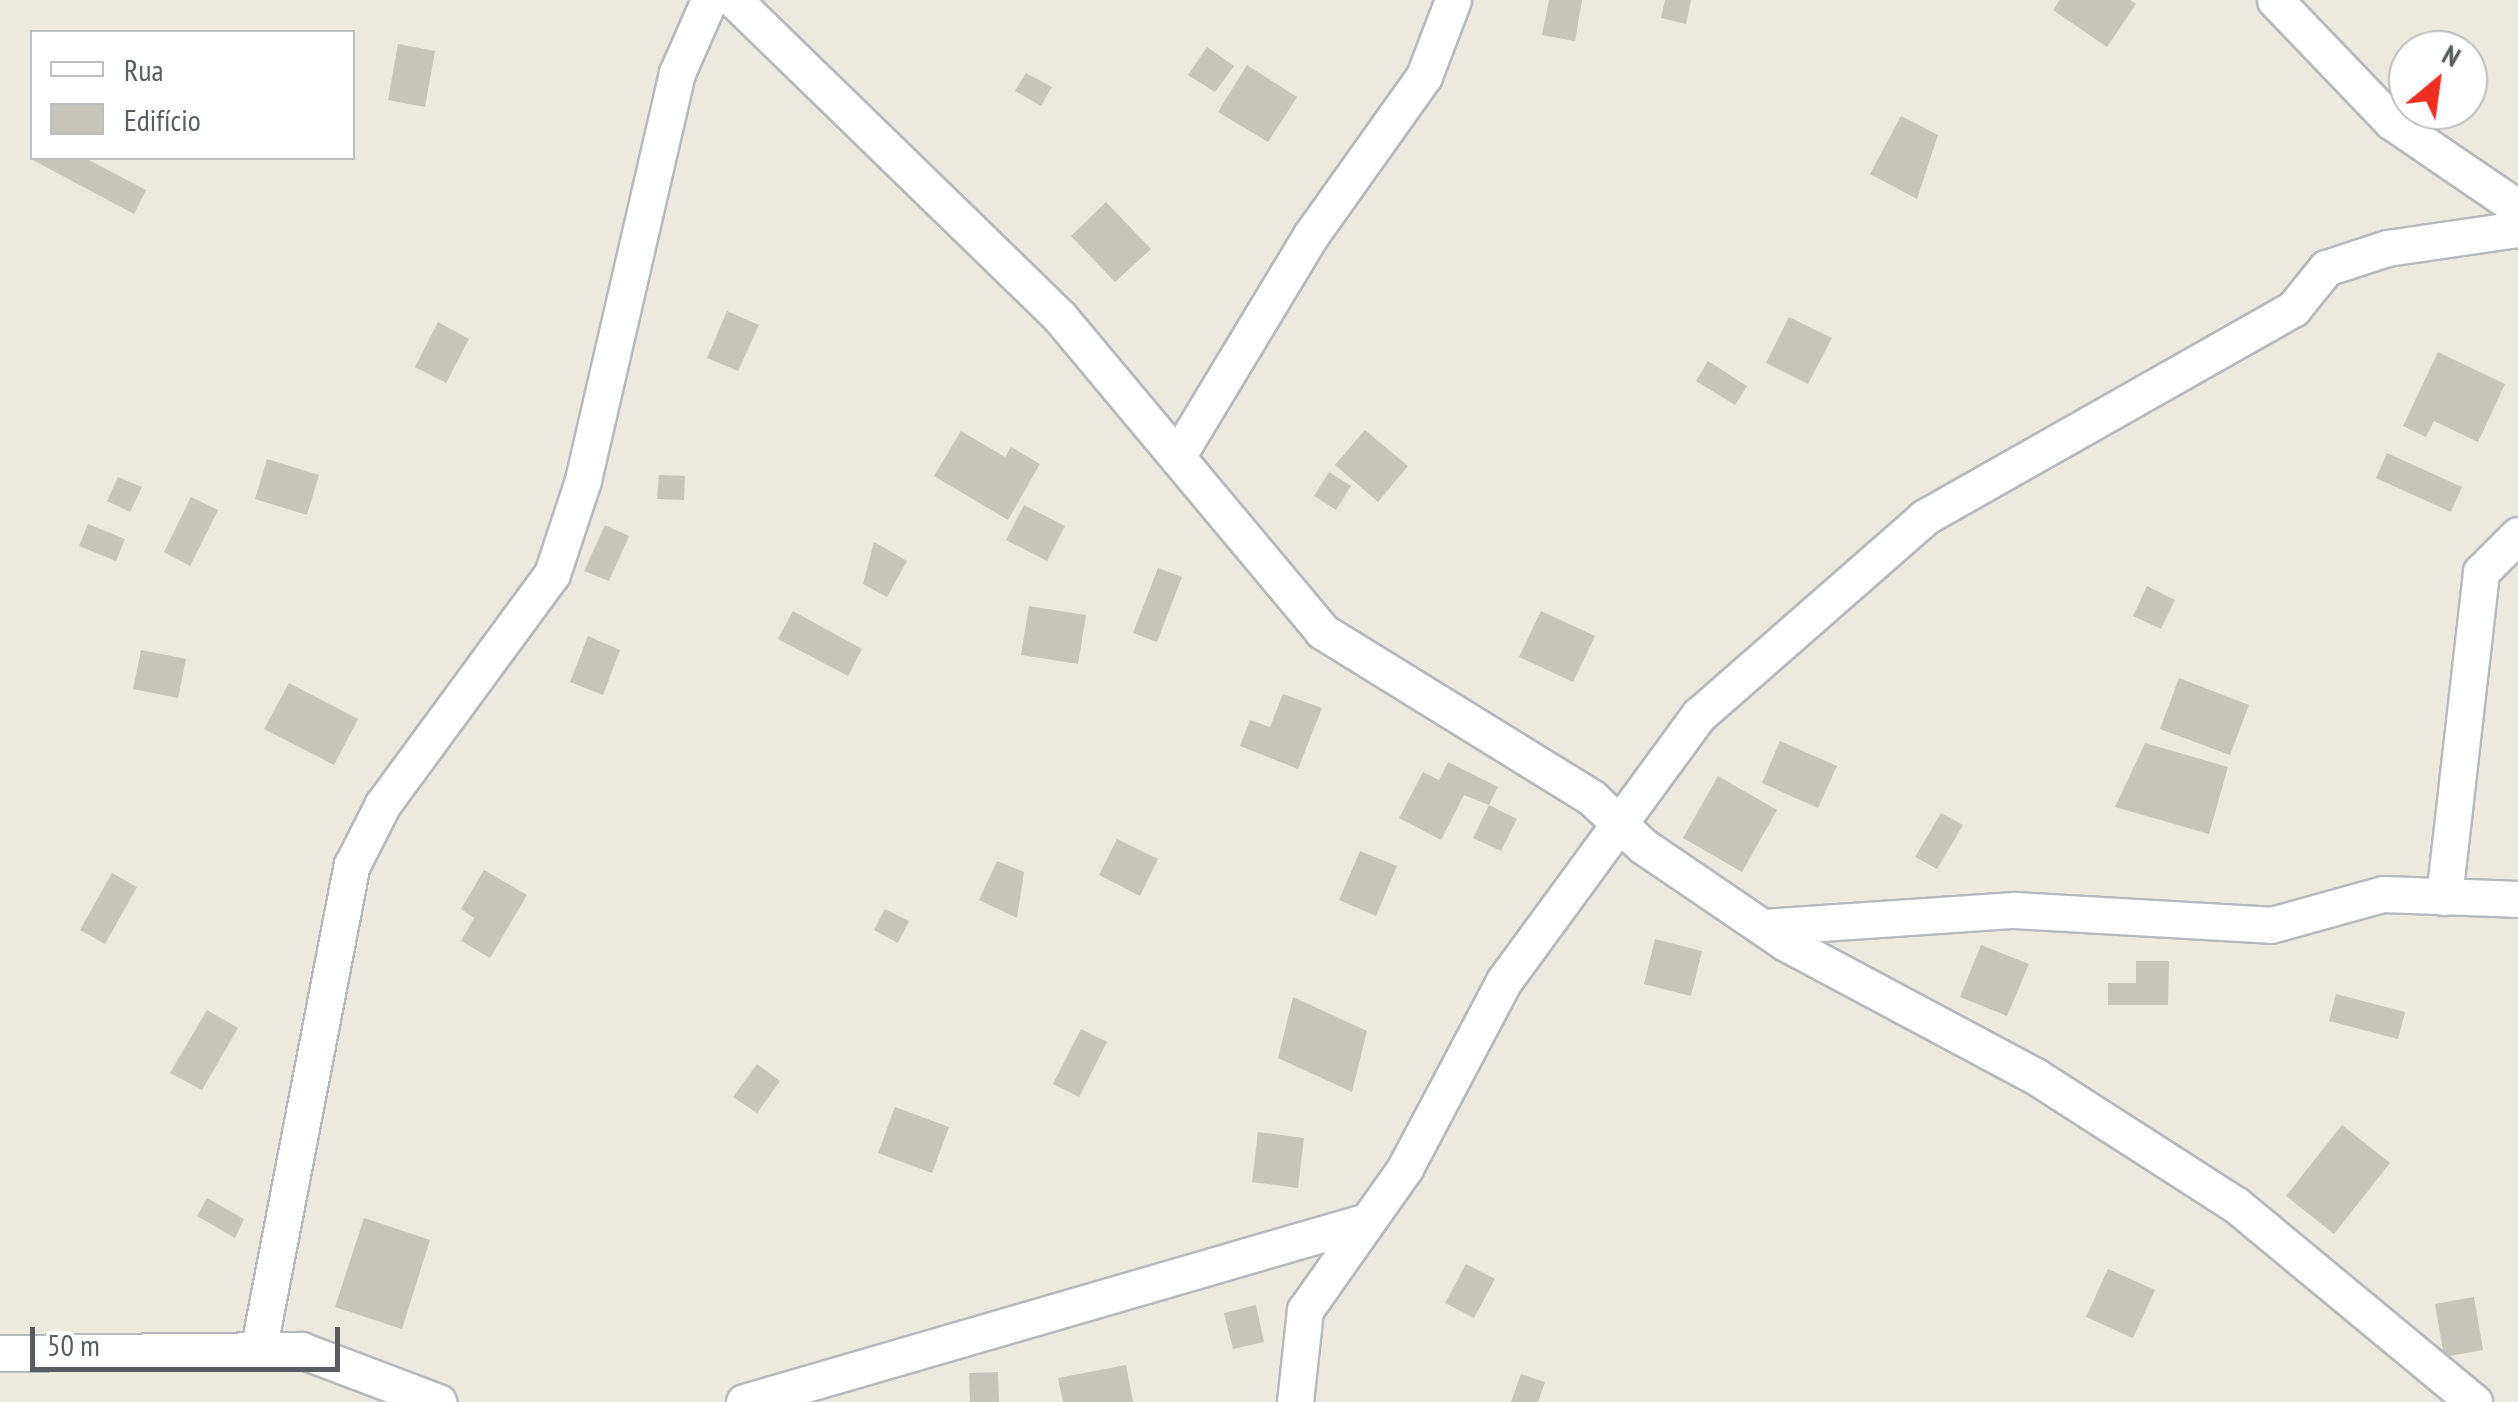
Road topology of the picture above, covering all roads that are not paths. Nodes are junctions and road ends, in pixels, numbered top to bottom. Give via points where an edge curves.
1 (709, 0) edge
2 (734, 0) edge
3 (1452, 0) edge
4 (2276, 0) edge
5 (2518, 208) edge
6 (2518, 229) edge
7 (1176, 457) junction
8 (2518, 535) edge
9 (1615, 820) junction
10 (2444, 897) junction
11 (2518, 900) edge
12 (1762, 928) junction
13 (1363, 1222) junction
14 (259, 1346) junction
15 (0, 1354) edge
16 (438, 1402) edge
17 (744, 1402) edge
18 (1295, 1402) edge
19 (2474, 1402) edge

1 - 14 street via 677,73 583,480 552,574 383,804 352,865
2 - 7 street via 1059,316
3 - 7 street via 1424,76 1301,251
4 - 5 street via 2392,122
6 - 9 street via 2386,248 2326,268 2294,309 1925,517 1699,715
7 - 9 street via 1322,631
8 - 10 street via 2481,572
9 - 12 street
9 - 13 street via 1504,981 1406,1168
10 - 11 street
10 - 12 street via 2383,894 2270,924 2014,910
12 - 19 street via 2035,1076 2236,1205
13 - 17 street
13 - 18 street via 1304,1310
14 - 15 street
14 - 16 street via 301,1350

